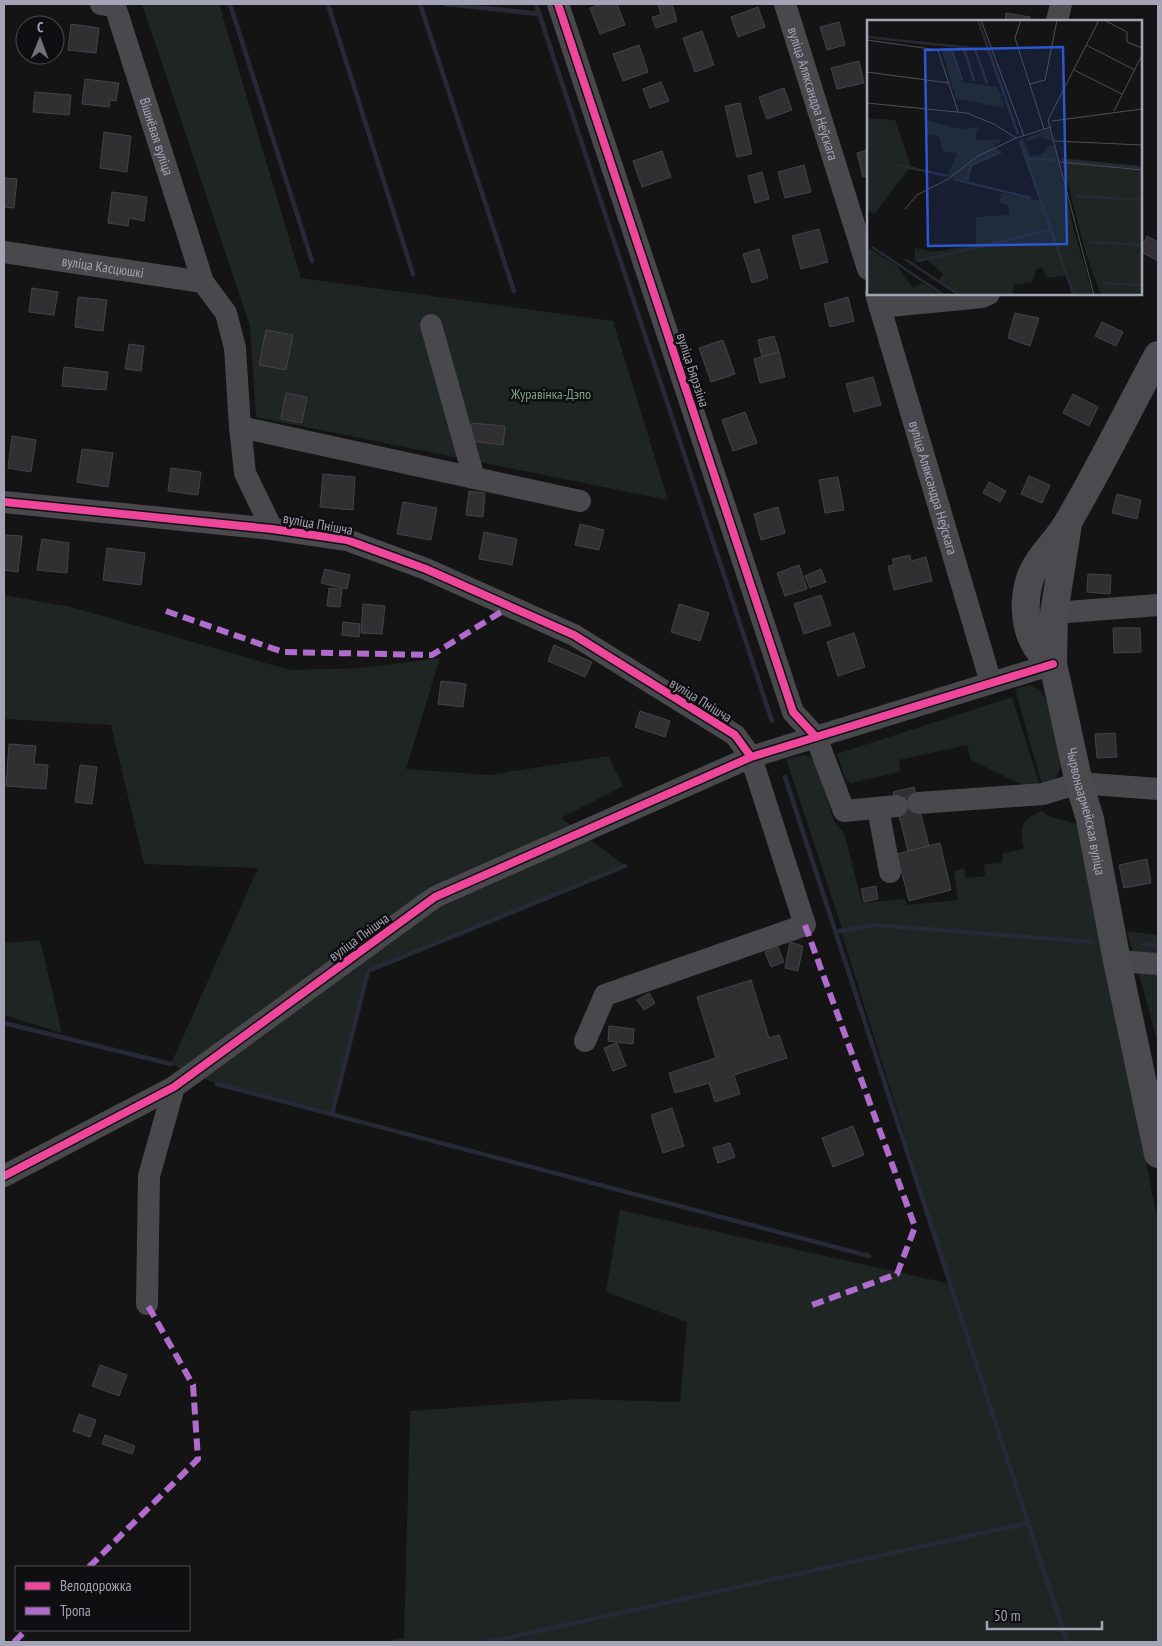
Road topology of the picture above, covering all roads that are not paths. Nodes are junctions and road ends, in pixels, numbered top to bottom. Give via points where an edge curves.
1 (101, 4) edge
2 (558, 4) edge
3 (785, 4) edge
4 (1061, 4) edge
5 (1057, 20) edge
6 (4, 252) edge
7 (867, 265) edge
8 (203, 282) junction
9 (987, 295) edge
10 (878, 300) edge
11 (431, 325) dead end
12 (1158, 355) edge
13 (240, 427) junction
14 (474, 478) junction
15 (580, 501) dead end
16 (4, 502) edge
17 (1068, 524) junction
18 (272, 529) junction
19 (1158, 605) edge
20 (1054, 613) junction
21 (1053, 664) junction
22 (991, 683) junction
23 (816, 737) junction
24 (751, 757) junction
25 (1079, 783) junction
26 (1158, 789) edge
27 (897, 806) junction
28 (890, 872) dead end
29 (1117, 961) junction
30 (1158, 964) edge
31 (585, 1041) dead end
32 (174, 1087) junction
33 (1158, 1154) edge
34 (4, 1176) edge
35 (147, 1304) dead end

1 - 8 street, Вішнёвая вуліца via 115,6
2 - 23 street, вуліца Бярэзіна via 793,712
3 - 7 street, вуліца Аляксандра Неўскага
4 - 5 street
6 - 8 street, вуліца Касцюшкі
8 - 13 street via 226,313 235,348
9 - 10 street
10 - 22 street, вуліца Аляксандра Неўскага
11 - 14 street
12 - 17 main road, Чырвонаармейская вуліца
13 - 14 street
13 - 18 street via 245,473
14 - 15 street
16 - 18 street, вуліца Пнішча
17 - 20 main road, Чырвонаармейская вуліца
17 - 21 main road, Чырвонаармейская вуліца via 1034,569 1026,604 1028,627 1034,644 1042,657
18 - 24 street, вуліца Пнішча via 347,540 426,570 574,635 735,735
19 - 20 street
20 - 21 main road, Чырвонаармейская вуліца
21 - 22 street, вуліца Пнішча
21 - 25 main road, Чырвонаармейская вуліца
22 - 23 street, вуліца Пнішча
23 - 24 street, вуліца Пнішча
23 - 27 street via 844,811
24 - 31 street via 805,925 606,995
24 - 32 street, вуліца Пнішча via 434,897
25 - 26 street
25 - 27 street via 1043,794
25 - 29 main road, Чырвонаармейская вуліца via 1090,820
27 - 28 street
29 - 30 street
29 - 33 main road, Чырвонаармейская вуліца
32 - 34 street, вуліца Пнішча
32 - 35 street via 149,1176

